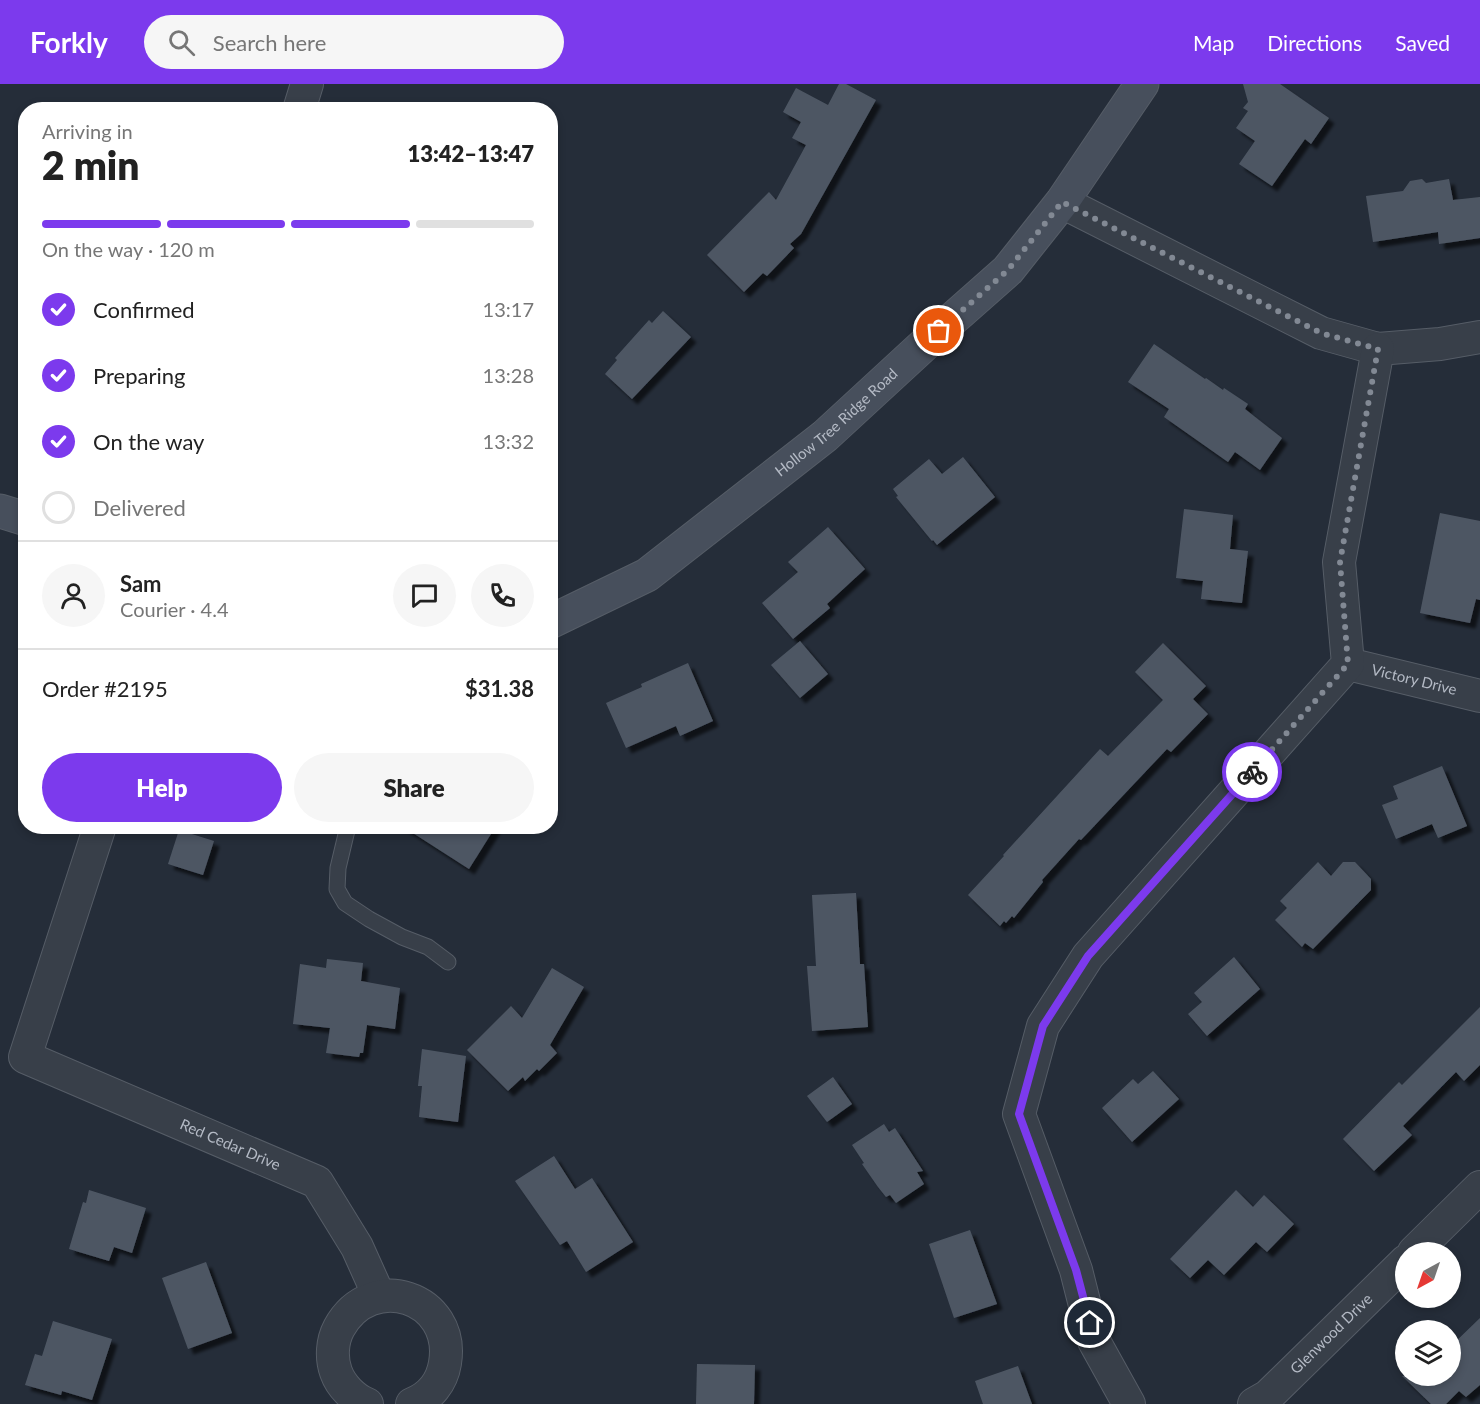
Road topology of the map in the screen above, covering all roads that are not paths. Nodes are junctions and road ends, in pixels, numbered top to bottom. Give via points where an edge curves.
1 (307, 84) edge
2 (1142, 84) edge
3 (301, 102) edge
4 (1062, 202) junction
5 (1480, 337) edge
6 (1378, 349) junction
7 (0, 511) edge
8 (18, 517) edge
9 (558, 618) edge
10 (1348, 664) junction
11 (1480, 696) edge
12 (97, 834) edge
13 (346, 834) edge
14 (448, 962) dead end
15 (13, 1057) edge
16 (1480, 1187) edge
17 (1424, 1242) edge
18 (1395, 1272) edge
19 (379, 1296) junction
20 (367, 1404) edge
21 (412, 1404) edge
22 (1129, 1404) edge
23 (1254, 1404) edge

1 - 3 street
2 - 4 main road, Hollow Tree Ridge Road
4 - 6 street via 1321,333
4 - 9 main road, Hollow Tree Ridge Road via 1008,270 825,436 647,575
5 - 6 street
6 - 10 street via 1340,562
7 - 8 main road
10 - 11 street, Victory Drive
10 - 22 street via 1088,956 1043,1026 1019,1114 1076,1270 1094,1341
12 - 15 street, Red Cedar Drive
13 - 14 lane via 337,890 345,903 402,937 428,947
15 - 19 street, Red Cedar Drive via 317,1182 357,1247
16 - 17 street
18 - 23 street, Glenwood Drive via 1268,1396
19 - 20 street via 360,1303 345,1316 335,1334 332,1353 336,1373 346,1390
19 - 21 street via 399,1295 418,1302 433,1315 443,1332 447,1351 444,1371 435,1389

